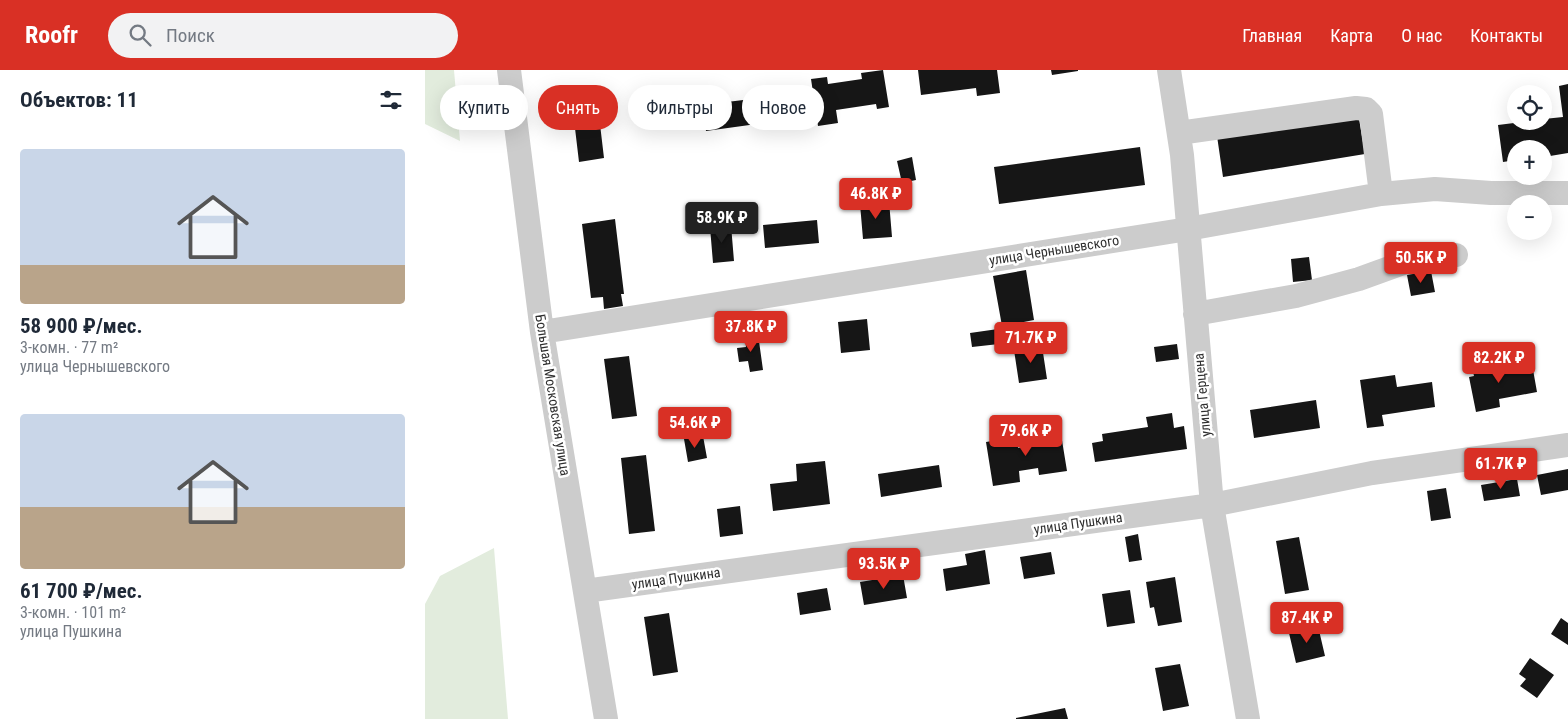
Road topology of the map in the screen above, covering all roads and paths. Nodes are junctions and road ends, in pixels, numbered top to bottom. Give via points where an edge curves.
1 (509, 70) edge
2 (1169, 70) edge
3 (1179, 133) junction
4 (1568, 193) edge
5 (1381, 194) junction
6 (1188, 229) junction
7 (1455, 255) dead end
8 (1195, 314) junction
9 (542, 332) junction
10 (1568, 445) edge
11 (1212, 505) junction
12 (585, 591) junction
13 (606, 719) edge
14 (1248, 719) edge

1 - 9 street, Большая Московская улица
2 - 3 street, улица Герцена
3 - 5 street via 1367,109 1371,114
3 - 6 street, улица Герцена
4 - 5 street, улица Чернышевского via 1491,194 1435,188
5 - 6 street, улица Чернышевского
6 - 8 street, улица Герцена
6 - 9 street, улица Чернышевского
7 - 8 street via 1406,262 1296,296
8 - 11 street, улица Герцена
9 - 12 street, Большая Московская улица
10 - 11 street, улица Пушкина via 1372,473
11 - 12 street, улица Пушкина
11 - 14 street, улица Герцена
12 - 13 street, Большая Московская улица

